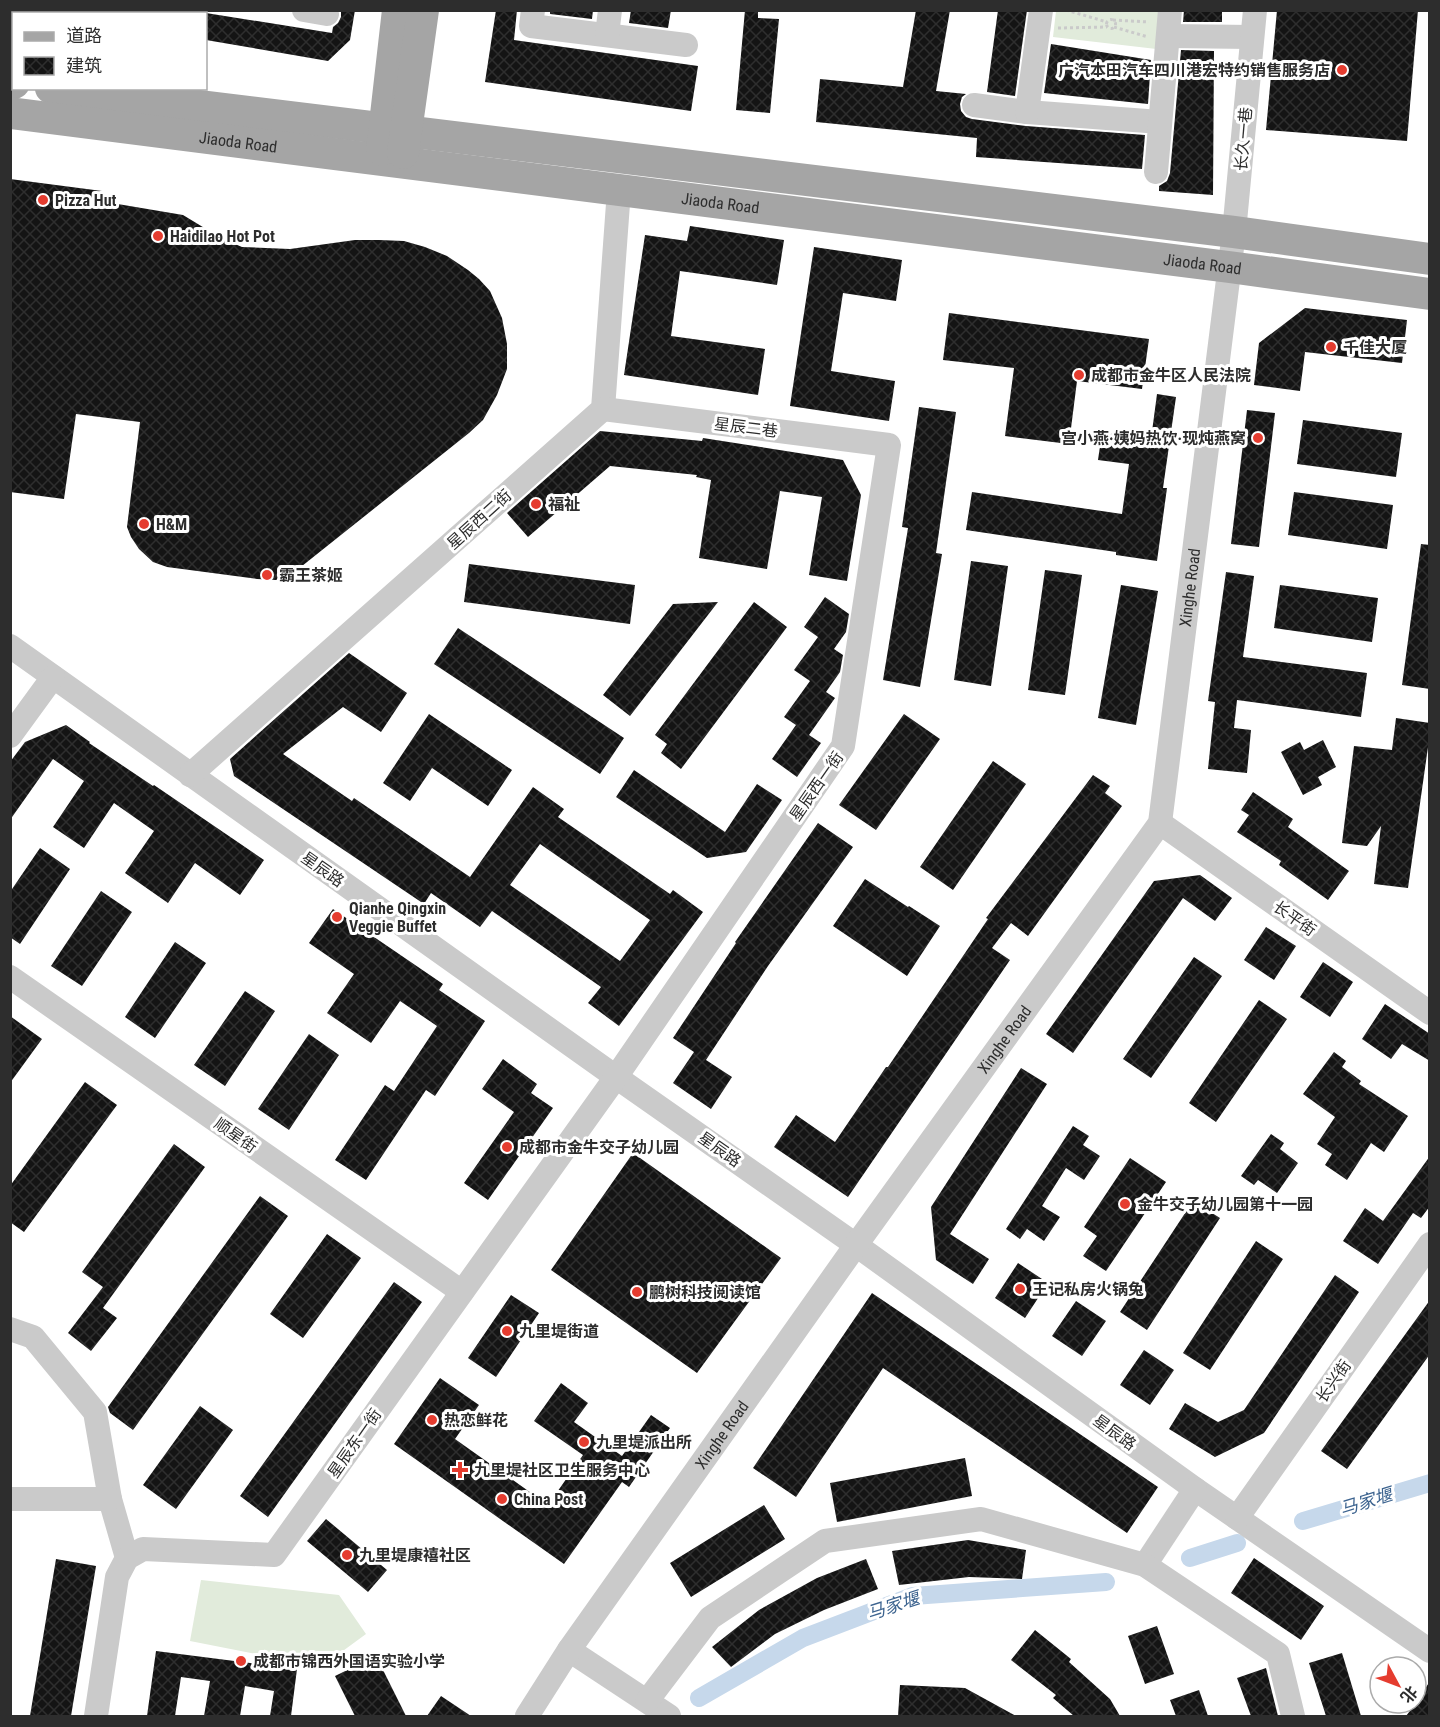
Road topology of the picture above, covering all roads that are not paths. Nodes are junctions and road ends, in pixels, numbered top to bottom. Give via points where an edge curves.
1 (303, 10) edge
2 (398, 10) edge
3 (423, 10) edge
4 (533, 10) edge
5 (610, 10) edge
6 (1255, 10) edge
7 (327, 14) dead end
8 (1048, 19) edge
9 (1169, 28) edge
10 (607, 35) junction
11 (1252, 37) junction
12 (686, 45) dead end
13 (76, 90) edge
14 (127, 94) edge
15 (974, 105) dead end
16 (1027, 112) junction
17 (10, 113) edge
18 (1160, 122) junction
19 (393, 146) junction
20 (1155, 172) dead end
21 (619, 190) junction
22 (1234, 232) junction
23 (1430, 259) edge
24 (1229, 267) junction
25 (1430, 294) edge
26 (603, 409) junction
27 (890, 445) joint
28 (10, 646) edge
29 (53, 676) junction
30 (10, 736) edge
31 (190, 775) junction
32 (1160, 823) junction
33 (10, 977) edge
34 (1430, 1013) edge
35 (616, 1077) junction
36 (1430, 1244) edge
37 (855, 1245) junction
38 (462, 1292) junction
39 (10, 1329) edge
40 (1195, 1490) junction
41 (10, 1499) edge
42 (110, 1499) junction
43 (1237, 1518) junction
44 (127, 1558) junction
45 (1145, 1565) junction
46 (569, 1650) junction
47 (1430, 1652) edge
48 (647, 1701) junction
49 (96, 1716) edge
50 (527, 1716) edge
51 (669, 1716) edge
52 (1293, 1716) edge

1 - 7 street
2 - 19 main road
3 - 19 main road
4 - 10 street via 531,26
5 - 10 street
6 - 11 street, 长久一巷
8 - 16 street
9 - 11 street
9 - 18 street
10 - 12 street
11 - 22 street, 长久一巷
13 - 14 main road, Jiaoda Road
14 - 19 main road, Jiaoda Road
15 - 16 street
16 - 18 street
17 - 19 main road, Jiaoda Road
18 - 20 street
19 - 21 main road, Jiaoda Road
19 - 22 main road, Jiaoda Road
21 - 24 main road, Jiaoda Road
21 - 26 street
22 - 23 main road, Jiaoda Road
22 - 24 street, 长久一巷
24 - 25 main road, Jiaoda Road
24 - 32 street, Xinghe Road
26 - 27 street, 星辰二巷
26 - 31 street, 星辰西二街
27 - 35 street, 星辰西一街 via 843,746
28 - 29 street, 星辰路
29 - 30 street
29 - 31 street, 星辰路
31 - 35 street, 星辰路
32 - 34 street, 长平街
32 - 37 street, Xinghe Road
33 - 38 street, 顺星街
35 - 37 street, 星辰路
35 - 38 street, 星辰东一街
36 - 43 street, 长兴街
37 - 40 street, 星辰路
37 - 46 street, Xinghe Road
38 - 44 street, 星辰东一街 via 274,1555 143,1549
39 - 42 street via 33,1337 95,1412
40 - 43 street, 星辰路
40 - 45 street
41 - 42 street
42 - 44 street
43 - 47 street, 星辰路
44 - 49 street via 117,1577
45 - 48 street via 981,1519 825,1540 710,1618
45 - 52 street via 1278,1654
46 - 48 street
46 - 50 street, Xinghe Road
48 - 51 street

